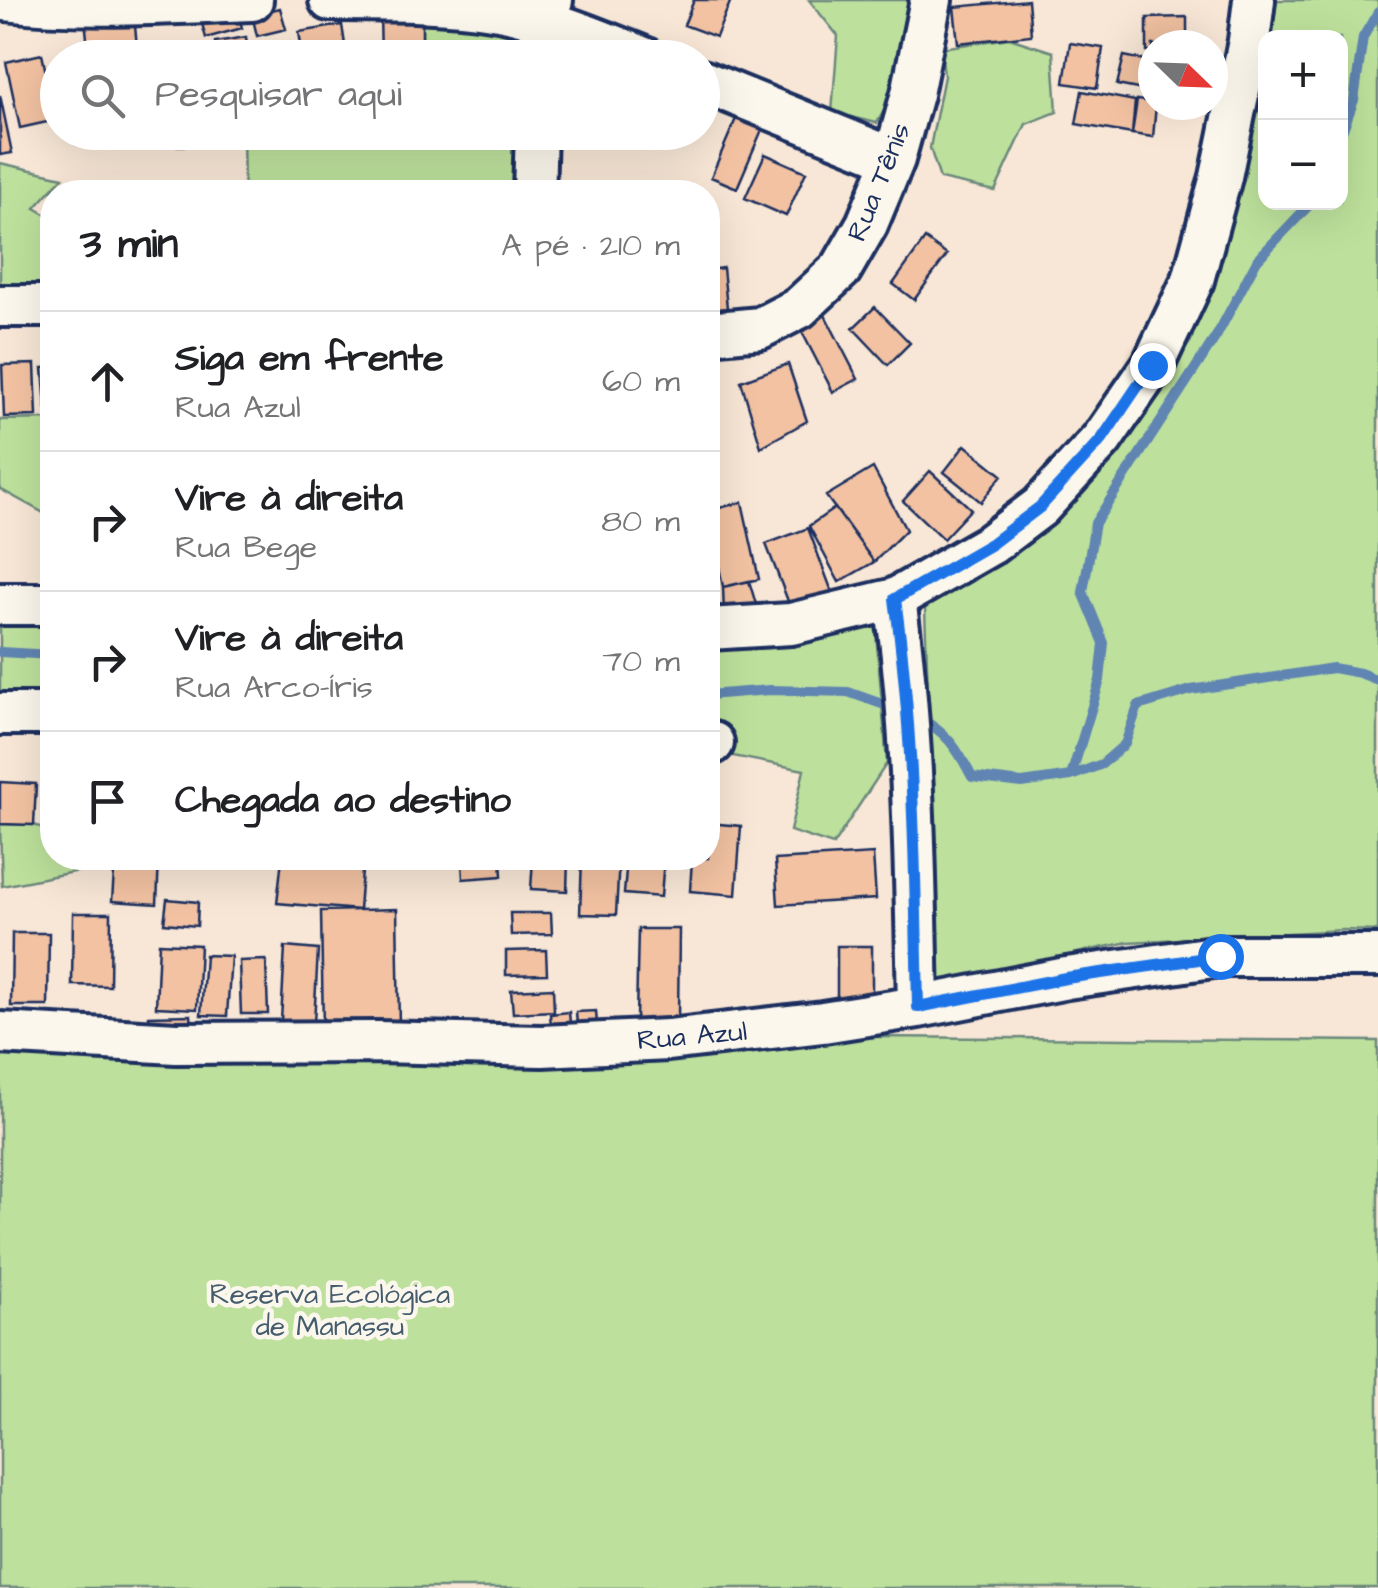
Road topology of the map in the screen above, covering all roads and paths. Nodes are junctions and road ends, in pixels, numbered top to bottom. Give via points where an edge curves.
1 (5, 0) edge
2 (226, 0) edge
3 (252, 0) edge
4 (330, 0) edge
5 (931, 0) edge
6 (1254, 0) edge
7 (544, 26) edge
8 (588, 40) edge
9 (720, 88) edge
10 (535, 150) edge
11 (894, 160) junction
12 (534, 180) edge
13 (0, 306) edge
14 (40, 306) edge
15 (720, 332) edge
16 (895, 599) junction
17 (0, 604) edge
18 (40, 604) edge
19 (720, 627) edge
20 (0, 714) edge
21 (40, 714) edge
22 (1378, 956) edge
23 (918, 1007) junction
24 (0, 1033) edge

1 - 2 street via 117,6
2 - 3 street
4 - 7 street via 496,8
5 - 11 street, Rua Tênis
6 - 16 street via 1194,280 1152,365 1102,439 1040,507
7 - 8 street
9 - 11 street
10 - 12 street
11 - 15 street, Rua Tênis via 841,269 799,308 760,328
13 - 14 street
16 - 19 street via 791,624
16 - 23 street via 914,820
17 - 18 street
20 - 21 street
22 - 23 street, Rua Azul via 1220,956
23 - 24 street, Rua Azul via 668,1040 542,1046 176,1044

